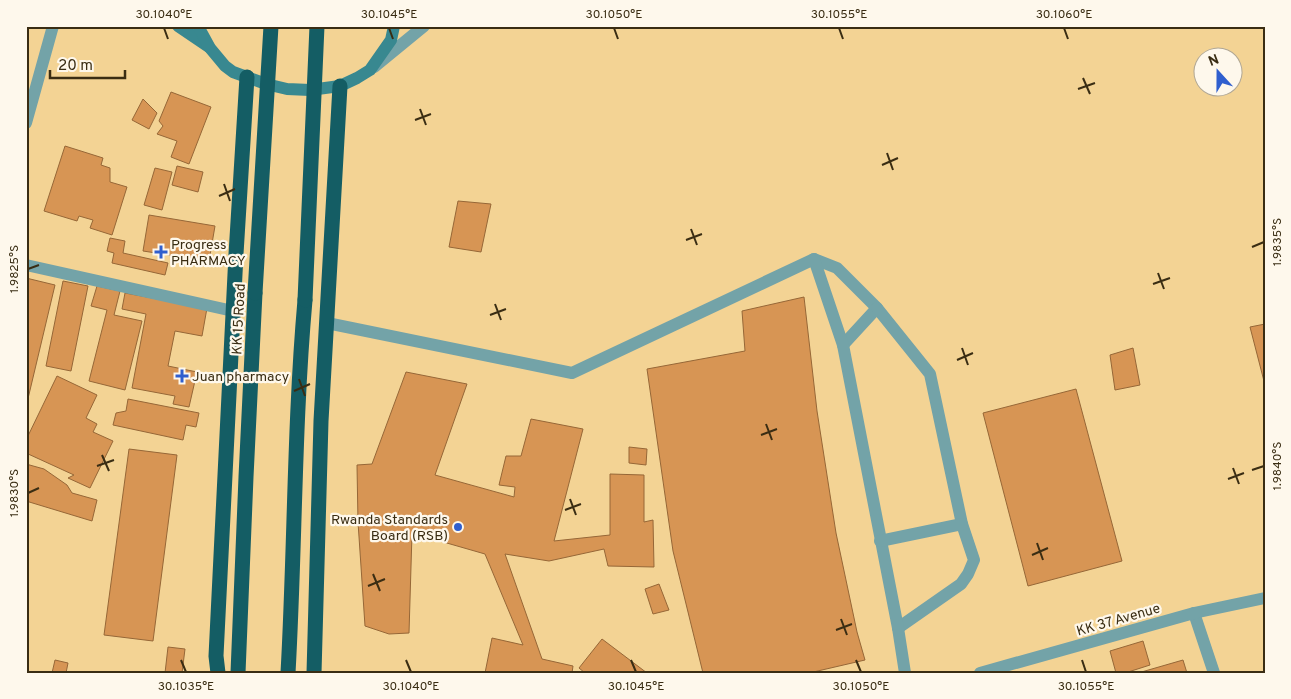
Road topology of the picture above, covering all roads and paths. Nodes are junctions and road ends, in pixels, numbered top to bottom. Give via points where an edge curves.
1 (53, 26) edge
2 (178, 26) edge
3 (198, 26) edge
4 (271, 26) edge
5 (317, 26) edge
6 (394, 26) edge
7 (424, 26) edge
8 (210, 48) junction
9 (370, 70) junction
10 (247, 77) junction
11 (340, 86) junction
12 (26, 123) edge
13 (814, 259) junction
14 (26, 265) edge
15 (877, 308) junction
16 (233, 310) junction
17 (327, 323) junction
18 (843, 345) junction
19 (962, 524) junction
20 (880, 541) junction
21 (1265, 598) edge
22 (1194, 613) junction
23 (898, 628) junction
24 (316, 672) edge
25 (218, 673) edge
26 (238, 673) edge
27 (288, 673) edge
28 (905, 673) edge
29 (980, 673) edge
30 (1214, 673) edge

1 - 12 street
2 - 8 main road
3 - 8 main road
4 - 26 highway, KK 15 Road, bridge
5 - 27 highway, bridge
6 - 9 main road via 391,40
7 - 9 street
8 - 10 main road via 225,66
9 - 11 main road
10 - 11 main road via 287,89
10 - 16 highway
11 - 17 highway
13 - 15 street via 837,268
13 - 17 street via 572,373
13 - 18 street
14 - 16 street
15 - 18 street
15 - 19 street via 930,374
16 - 25 highway via 216,656
17 - 24 highway via 321,421
18 - 20 street
19 - 20 street
19 - 23 street via 974,560 968,574 961,584
20 - 23 street
21 - 22 street, KK 37 Avenue
22 - 29 street, KK 37 Avenue
22 - 30 street
23 - 28 street

